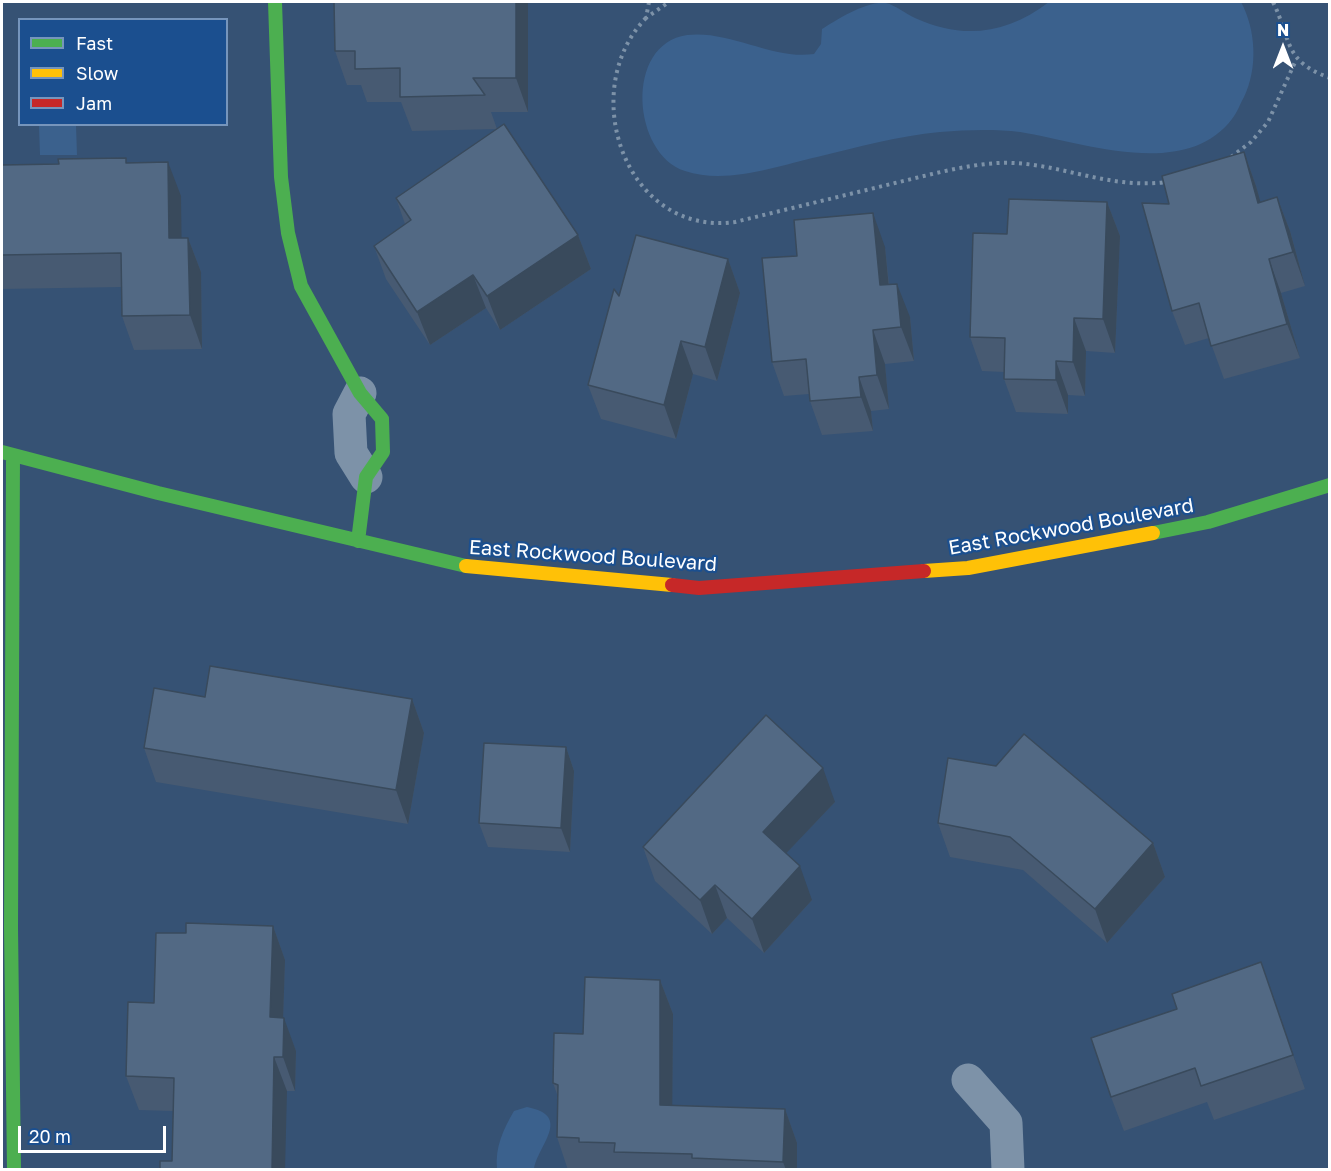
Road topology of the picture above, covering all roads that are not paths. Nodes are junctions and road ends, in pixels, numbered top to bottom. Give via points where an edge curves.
1 (275, 2) edge
2 (360, 393) joint
3 (7, 453) edge
4 (366, 477) joint
5 (1329, 485) edge
6 (358, 541) junction
7 (968, 1080) dead end
8 (14, 1170) edge
9 (1008, 1170) edge

1 - 2 street via 281,177 288,233 301,286
2 - 4 street via 349,414 351,453
3 - 6 street, East Rockwood Boulevard via 158,494
3 - 8 street
4 - 6 street
5 - 6 street, East Rockwood Boulevard via 1208,522 968,568 699,588 460,565
7 - 9 street via 1006,1123

